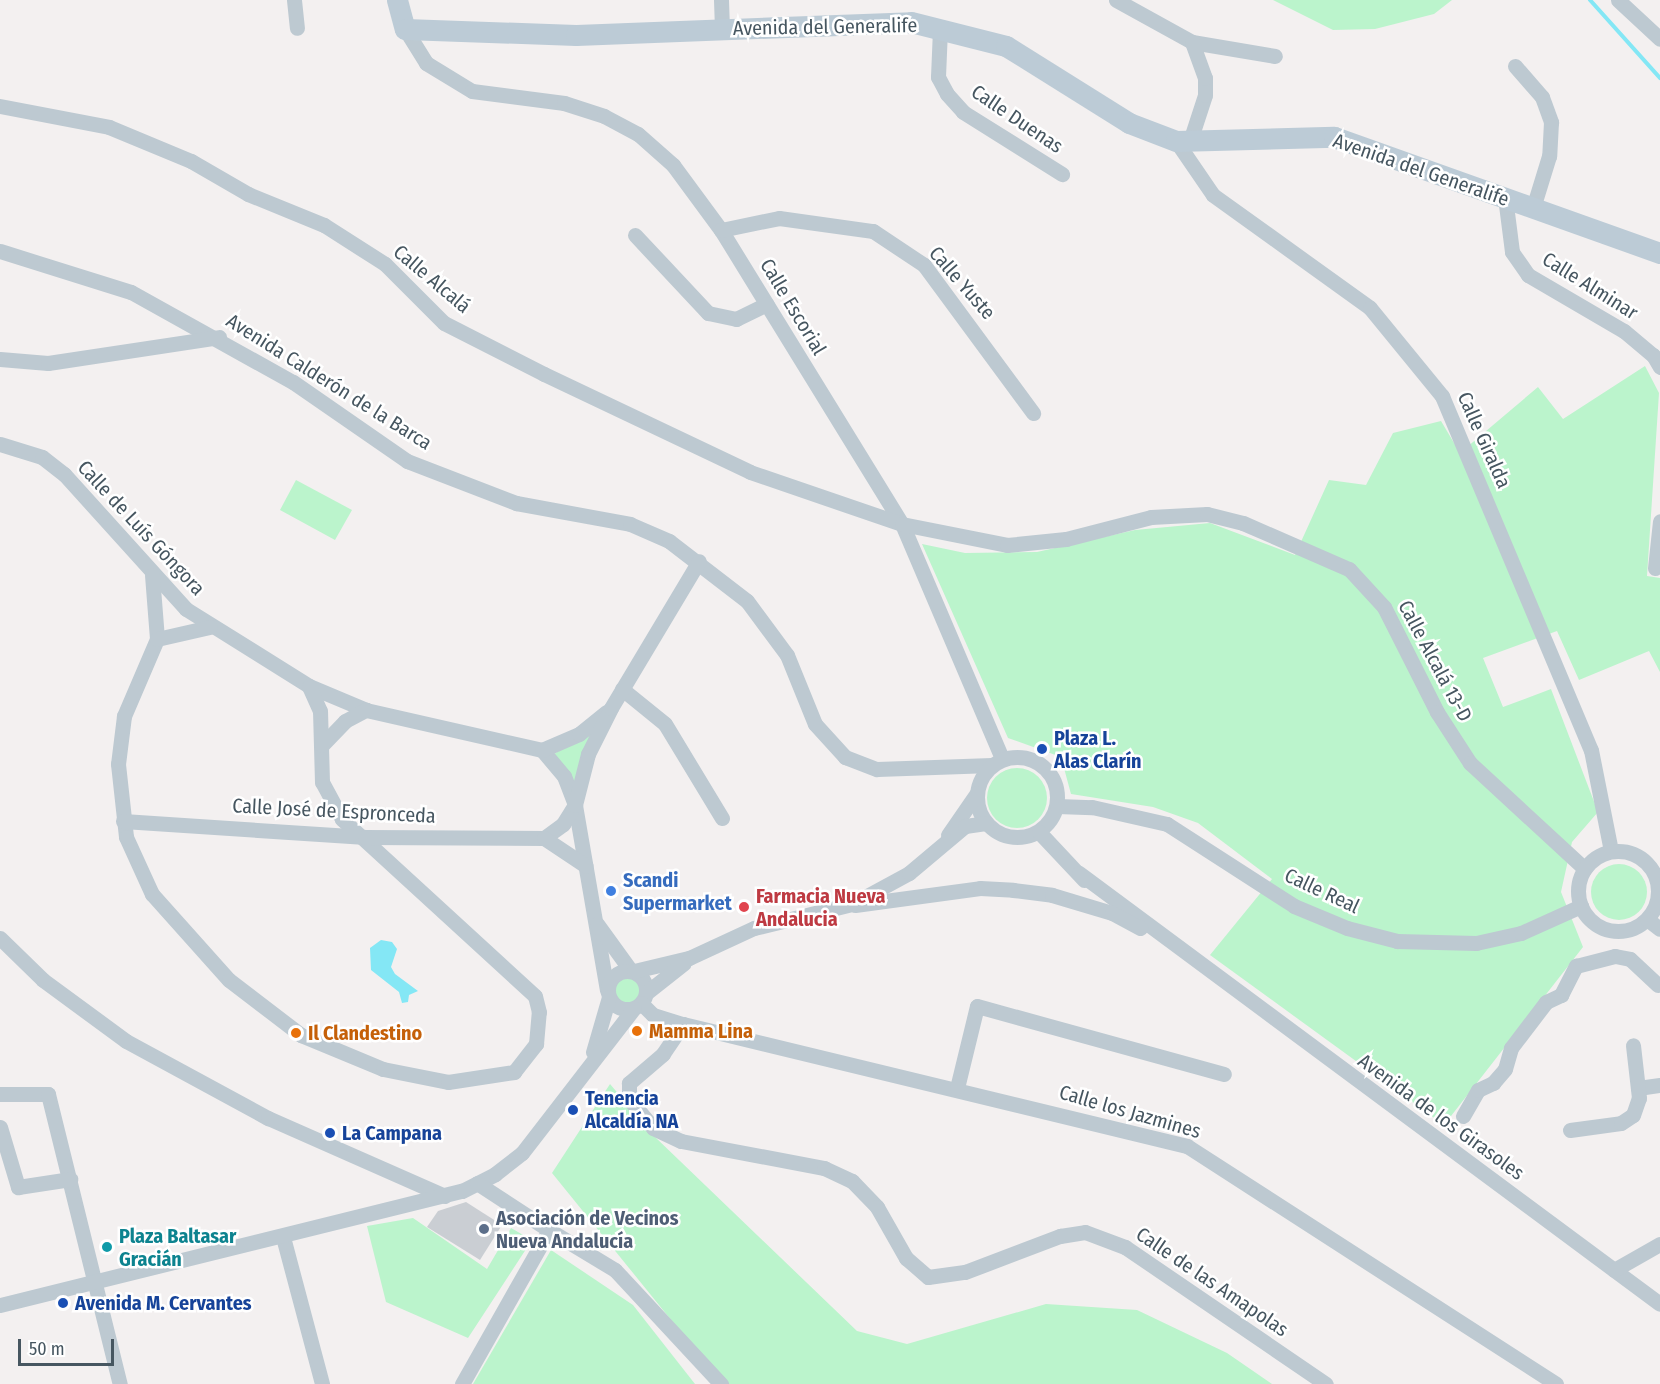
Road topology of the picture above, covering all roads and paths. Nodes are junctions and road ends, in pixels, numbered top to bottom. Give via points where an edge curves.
1 (294, 0) edge
2 (397, 0) edge
3 (721, 0) edge
4 (1116, 0) edge
5 (1618, 0) edge
6 (297, 28) dead end
7 (405, 29) junction
8 (722, 29) junction
9 (940, 29) junction
10 (1660, 39) edge
11 (1192, 42) junction
12 (1275, 56) dead end
13 (1515, 66) dead end
14 (0, 106) edge
15 (1183, 141) junction
16 (1062, 174) dead end
17 (1504, 197) junction
18 (1533, 208) junction
19 (722, 230) junction
20 (635, 235) dead end
21 (0, 251) edge
22 (1660, 253) edge
23 (767, 304) junction
24 (219, 337) junction
25 (0, 358) edge
26 (1660, 367) edge
27 (1033, 412) dead end
28 (0, 444) edge
29 (1660, 521) edge
30 (902, 524) junction
31 (699, 561) junction
32 (1655, 568) dead end
33 (152, 575) junction
34 (210, 627) junction
35 (158, 639) junction
36 (309, 686) junction
37 (622, 689) junction
38 (611, 708) junction
39 (366, 710) junction
40 (322, 745) junction
41 (542, 750) junction
42 (997, 762) junction
43 (960, 769) junction
44 (977, 792) junction
45 (575, 805) junction
46 (1057, 806) junction
47 (722, 818) dead end
48 (123, 821) junction
49 (986, 823) junction
50 (1039, 831) junction
51 (365, 837) junction
52 (544, 838) junction
53 (947, 838) junction
54 (1611, 851) junction
55 (586, 866) junction
56 (1584, 869) junction
57 (1657, 869) edge
58 (1079, 873) junction
59 (852, 904) junction
60 (1581, 906) junction
61 (1112, 913) junction
62 (1647, 919) junction
63 (595, 921) junction
64 (1660, 929) edge
65 (0, 938) edge
66 (689, 958) junction
67 (1197, 963) junction
68 (633, 971) junction
69 (1659, 988) edge
70 (608, 994) junction
71 (640, 1001) junction
72 (683, 1024) junction
73 (1633, 1045) dead end
74 (592, 1058) junction
75 (1224, 1074) dead end
76 (1660, 1085) edge
77 (957, 1088) junction
78 (1638, 1088) junction
79 (0, 1094) edge
80 (1463, 1116) dead end
81 (0, 1127) edge
82 (1570, 1130) dead end
83 (70, 1179) junction
84 (477, 1183) junction
85 (445, 1196) junction
86 (549, 1230) junction
87 (283, 1237) junction
88 (1660, 1244) edge
89 (1614, 1270) junction
90 (97, 1282) junction
91 (1660, 1304) edge
92 (0, 1305) edge
93 (120, 1384) edge
94 (322, 1384) edge
95 (462, 1384) edge
96 (721, 1384) edge
97 (1326, 1384) edge
98 (1556, 1384) edge

1 - 6 street
2 - 7 street
3 - 8 street
4 - 11 street
5 - 10 street
7 - 8 street, Avenida del Generalife via 576,35
7 - 19 street, Calle Escorial via 426,63 472,91 564,103 638,134 673,165
8 - 9 street, Avenida del Generalife via 910,22
9 - 15 street, Avenida del Generalife via 1006,46 1130,123
9 - 16 street, Calle Duenas via 938,77 947,94 963,112
11 - 12 street
11 - 15 street via 1205,78 1204,95
13 - 18 street via 1542,97 1551,122 1549,156
14 - 30 street, Calle Alcalá via 110,127 191,161 248,194 324,225 385,264 444,322 504,353 750,472
15 - 17 street, Avenida del Generalife via 1335,137
15 - 54 street, Calle Giralda via 1213,195 1370,308 1442,396 1591,750
17 - 18 street, Avenida del Generalife
17 - 26 street, Calle Alminar via 1512,252 1528,275 1624,331 1653,355
18 - 22 street, Avenida del Generalife
19 - 23 street, Calle Escorial
19 - 27 street, Calle Yuste via 779,218 873,231 924,265
20 - 23 street via 708,313 736,319
21 - 24 street, Avenida Calderón de la Barca via 131,292
23 - 30 street, Calle Escorial
24 - 25 street via 48,363
24 - 31 street, Avenida Calderón de la Barca via 407,461 516,503 630,524
28 - 33 street, Calle de Luís Góngora via 42,457 64,474
29 - 32 street
30 - 42 street, Calle Escorial
30 - 56 street, Calle Alcalá 13-D via 1007,545 1066,539 1150,517 1207,514 1243,523 1349,569 1384,607 1437,712 1470,763
31 - 37 street
31 - 43 street, Avenida Calderón de la Barca via 747,601 787,656 815,724 845,758 877,769
33 - 34 street, Calle de Luís Góngora
33 - 35 street
34 - 35 street
34 - 36 street, Calle de Luís Góngora
35 - 48 street via 124,716 120,738
36 - 39 street, Calle de Luís Góngora
36 - 40 street via 320,711
37 - 38 street
37 - 47 street via 665,724
38 - 41 street via 579,734
38 - 45 street via 588,754
39 - 40 street via 345,721
39 - 41 street, Calle de Luís Góngora
40 - 51 street via 322,782 342,819
41 - 45 street via 564,776
42 - 43 street, Avenida Calderón de la Barca
42 - 44 street
42 - 46 street via 1027,758 1048,771 1058,794
43 - 44 street
44 - 49 street
44 - 53 street
45 - 52 street via 563,824
45 - 55 street
46 - 50 street
46 - 60 street, Calle Real via 1092,807 1167,824 1294,906 1347,928 1397,942 1476,943 1521,933
48 - 51 street, Calle José de Espronceda
48 - 51 street via 140,875 167,916 229,980 301,1035 383,1069 448,1082 514,1072 536,1044 539,1012 535,996
49 - 50 street via 1017,838
49 - 53 street via 965,826
50 - 58 street, Avenida de los Girasoles
51 - 52 street, Calle José de Espronceda
52 - 55 street
53 - 59 street via 909,873
54 - 56 street
54 - 57 street via 1636,854
55 - 63 street
56 - 60 street via 1579,887
57 - 62 street via 1658,896
58 - 61 street, Avenida de los Girasoles
58 - 67 street, Avenida de los Girasoles
59 - 61 street, Avenida de los Girasoles via 980,888 1052,895
59 - 66 street via 731,935
60 - 62 street via 1590,920 1618,931
61 - 67 street, Avenida de los Girasoles
62 - 64 street
63 - 68 street
63 - 70 street
65 - 85 street via 43,980 126,1041 268,1118
66 - 68 street
66 - 71 street
67 - 89 street, Avenida de los Girasoles
68 - 70 street via 614,974
68 - 71 street via 644,980
69 - 80 street via 1630,959 1615,956 1576,966 1562,995 1546,1002 1511,1048 1505,1069 1493,1083 1478,1090
70 - 71 street via 617,1006
70 - 74 street
71 - 72 street, Calle los Jazmines via 653,1016
71 - 74 street
72 - 77 street, Calle los Jazmines
72 - 97 street, Calle de las Amapolas via 663,1053 629,1083 629,1099 653,1128 681,1141 824,1168 852,1181 877,1207 906,1258 928,1277 965,1272 1060,1236 1085,1232 1125,1246
73 - 78 street
74 - 84 street via 522,1153
75 - 77 street via 977,1006
76 - 78 street
77 - 98 street, Calle los Jazmines via 1187,1146
78 - 82 street via 1638,1107 1621,1123
79 - 83 street via 48,1094
81 - 83 street via 18,1187
83 - 90 street
84 - 85 street
84 - 86 street
85 - 87 street
86 - 95 street
86 - 96 street via 615,1270
87 - 90 street
87 - 94 street
88 - 89 street
89 - 91 street, Avenida de los Girasoles
90 - 92 street
90 - 93 street

